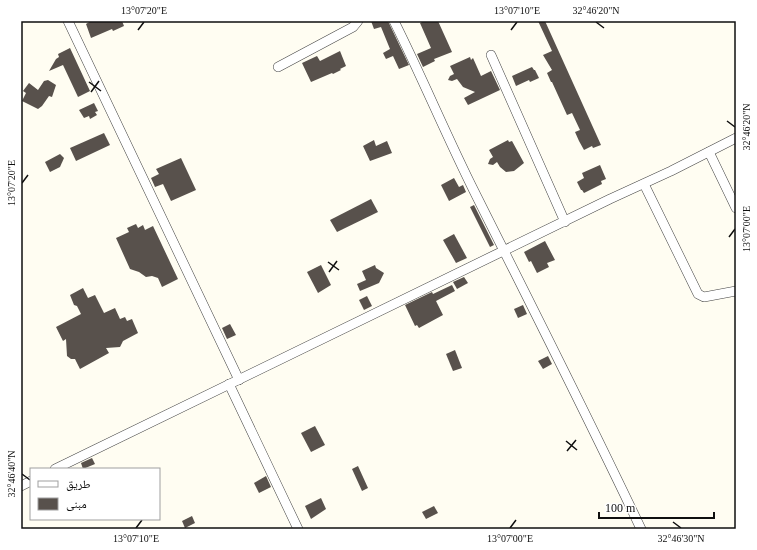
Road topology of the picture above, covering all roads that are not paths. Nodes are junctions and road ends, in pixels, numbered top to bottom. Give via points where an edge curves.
1 (68, 21) edge
2 (358, 21) edge
3 (394, 21) edge
4 (491, 55) dead end
5 (278, 67) dead end
6 (736, 138) edge
7 (709, 152) junction
8 (644, 184) junction
9 (736, 208) edge
10 (565, 222) junction
11 (504, 251) junction
12 (736, 291) edge
13 (239, 380) junction
14 (229, 384) junction
15 (57, 468) edge
16 (30, 482) edge
17 (21, 486) edge
18 (298, 529) edge
19 (641, 529) edge

1 - 13 street
2 - 5 street via 353,27
3 - 11 street
4 - 10 street
6 - 7 street
7 - 8 street
7 - 9 street
8 - 10 street
8 - 12 street via 698,294 704,297
10 - 11 street
11 - 13 street
11 - 19 street
13 - 14 street
14 - 15 street
14 - 18 street
16 - 17 street

